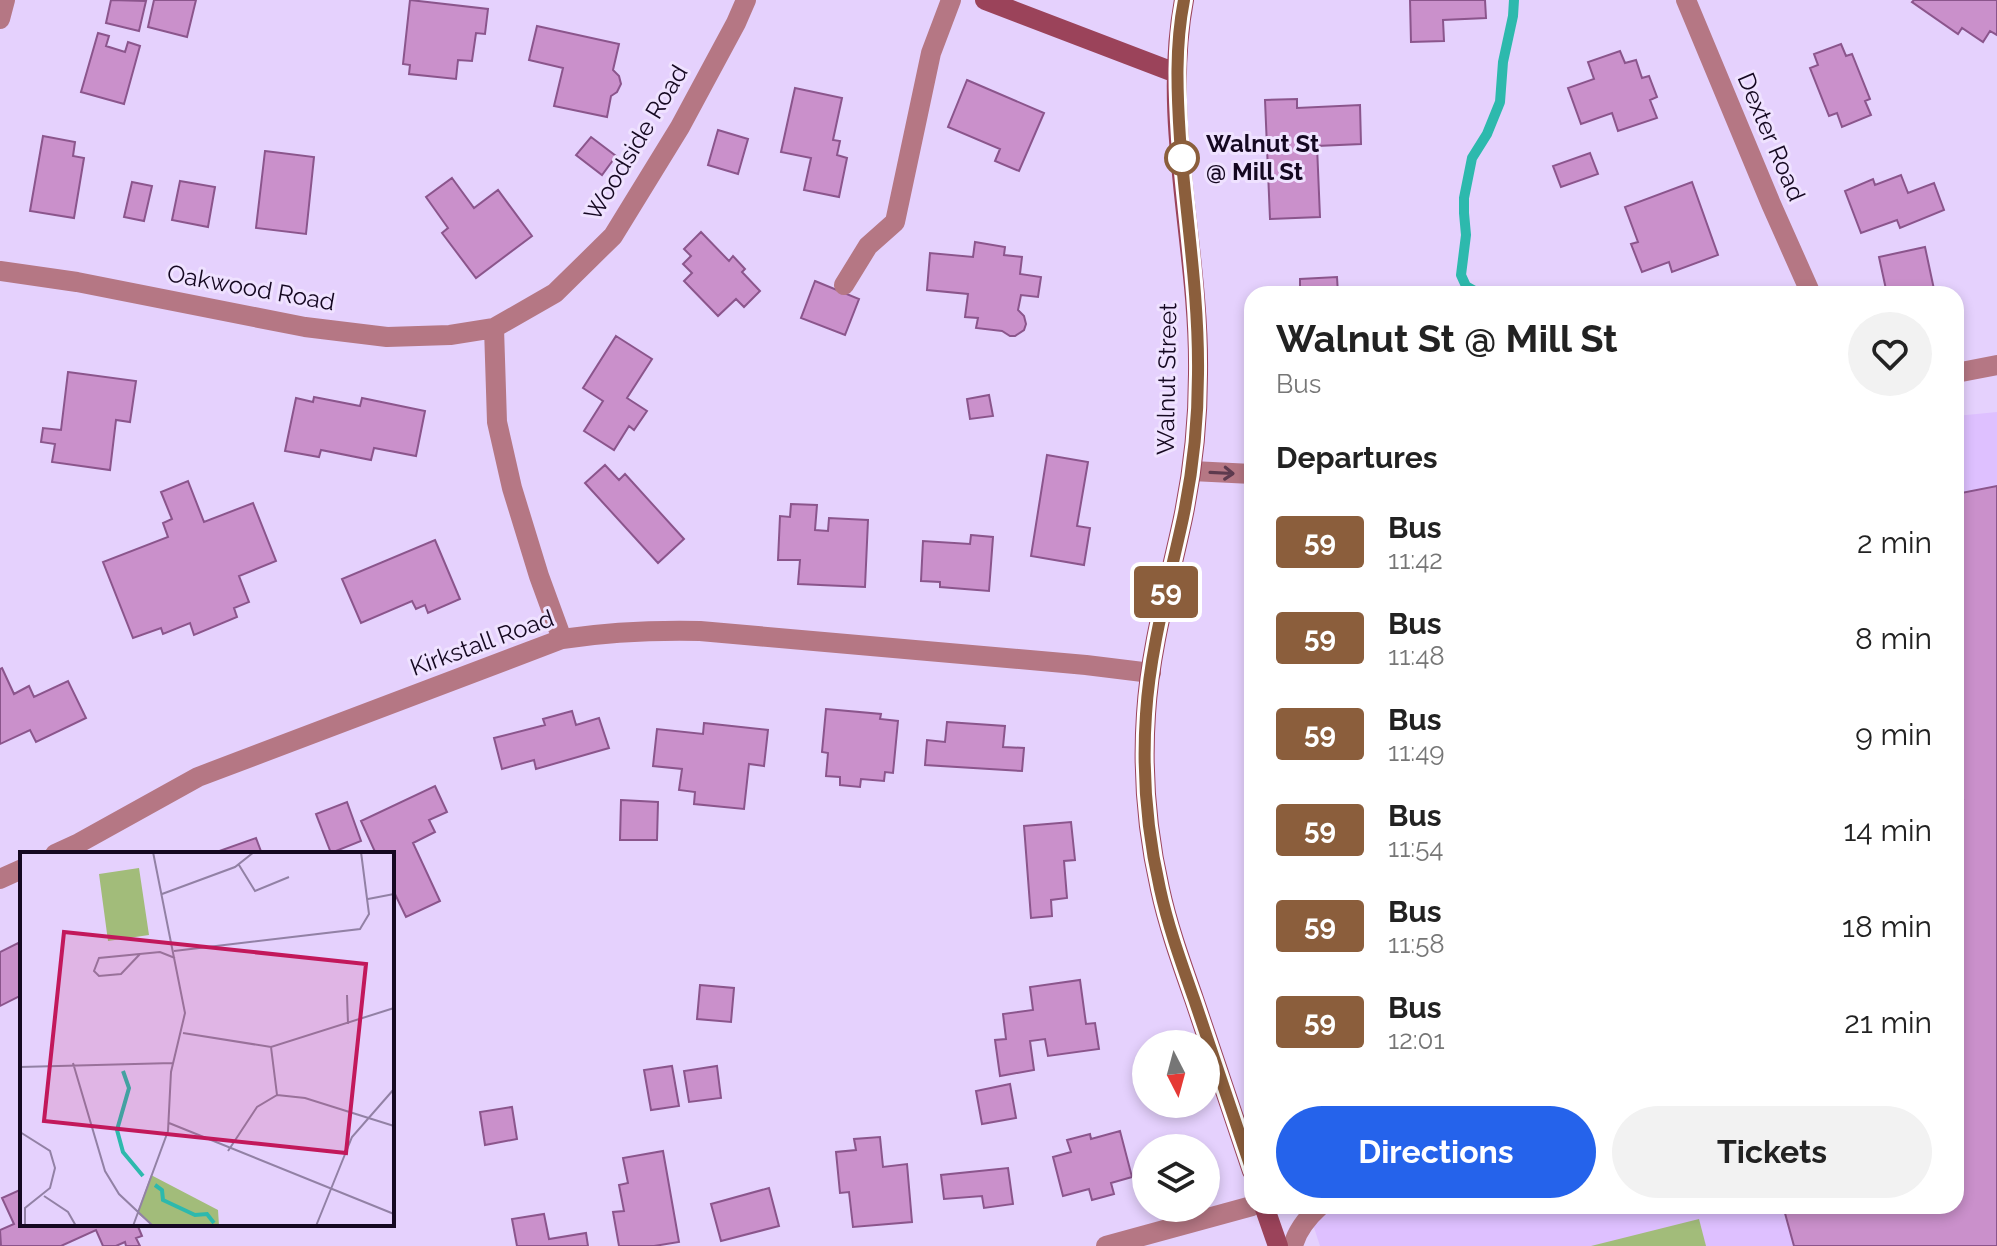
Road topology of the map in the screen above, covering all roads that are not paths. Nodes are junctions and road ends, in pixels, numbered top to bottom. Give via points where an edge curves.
1 (5, 0) edge
2 (746, 0) edge
3 (951, 0) edge
4 (985, 0) edge
5 (1184, 0) edge
6 (1686, 0) edge
7 (0, 19) edge
8 (1176, 73) junction
9 (0, 271) edge
10 (844, 285) dead end
11 (1807, 286) edge
12 (494, 328) junction
13 (1997, 365) edge
14 (1964, 371) edge
15 (1192, 471) junction
16 (1244, 474) edge
17 (562, 639) junction
18 (1151, 673) junction
19 (81, 849) edge
20 (20, 870) edge
21 (0, 879) edge
22 (1244, 1140) edge
23 (1244, 1208) edge
24 (1267, 1214) edge
25 (1312, 1214) edge
26 (1106, 1246) edge
27 (1278, 1246) edge
28 (1293, 1246) edge

1 - 7 street
2 - 12 street, Woodside Road via 680,127 613,236 555,293
3 - 10 street via 931,53 895,222 868,246
4 - 8 main road
5 - 8 main road, Walnut Street
6 - 11 street, Dexter Road
8 - 15 main road, Walnut Street via 1198,370
9 - 12 street, Oakwood Road via 387,337
12 - 17 street via 497,422 521,517
13 - 14 street
15 -> 16 street
15 - 18 main road, Walnut Street
17 - 18 street, Kirkstall Road via 700,631
17 - 19 street, Kirkstall Road via 198,777
18 - 22 main road, Walnut Street via 1146,714 1151,845 1171,932
20 - 21 street
23 - 26 street
24 - 27 main road
25 - 28 street

